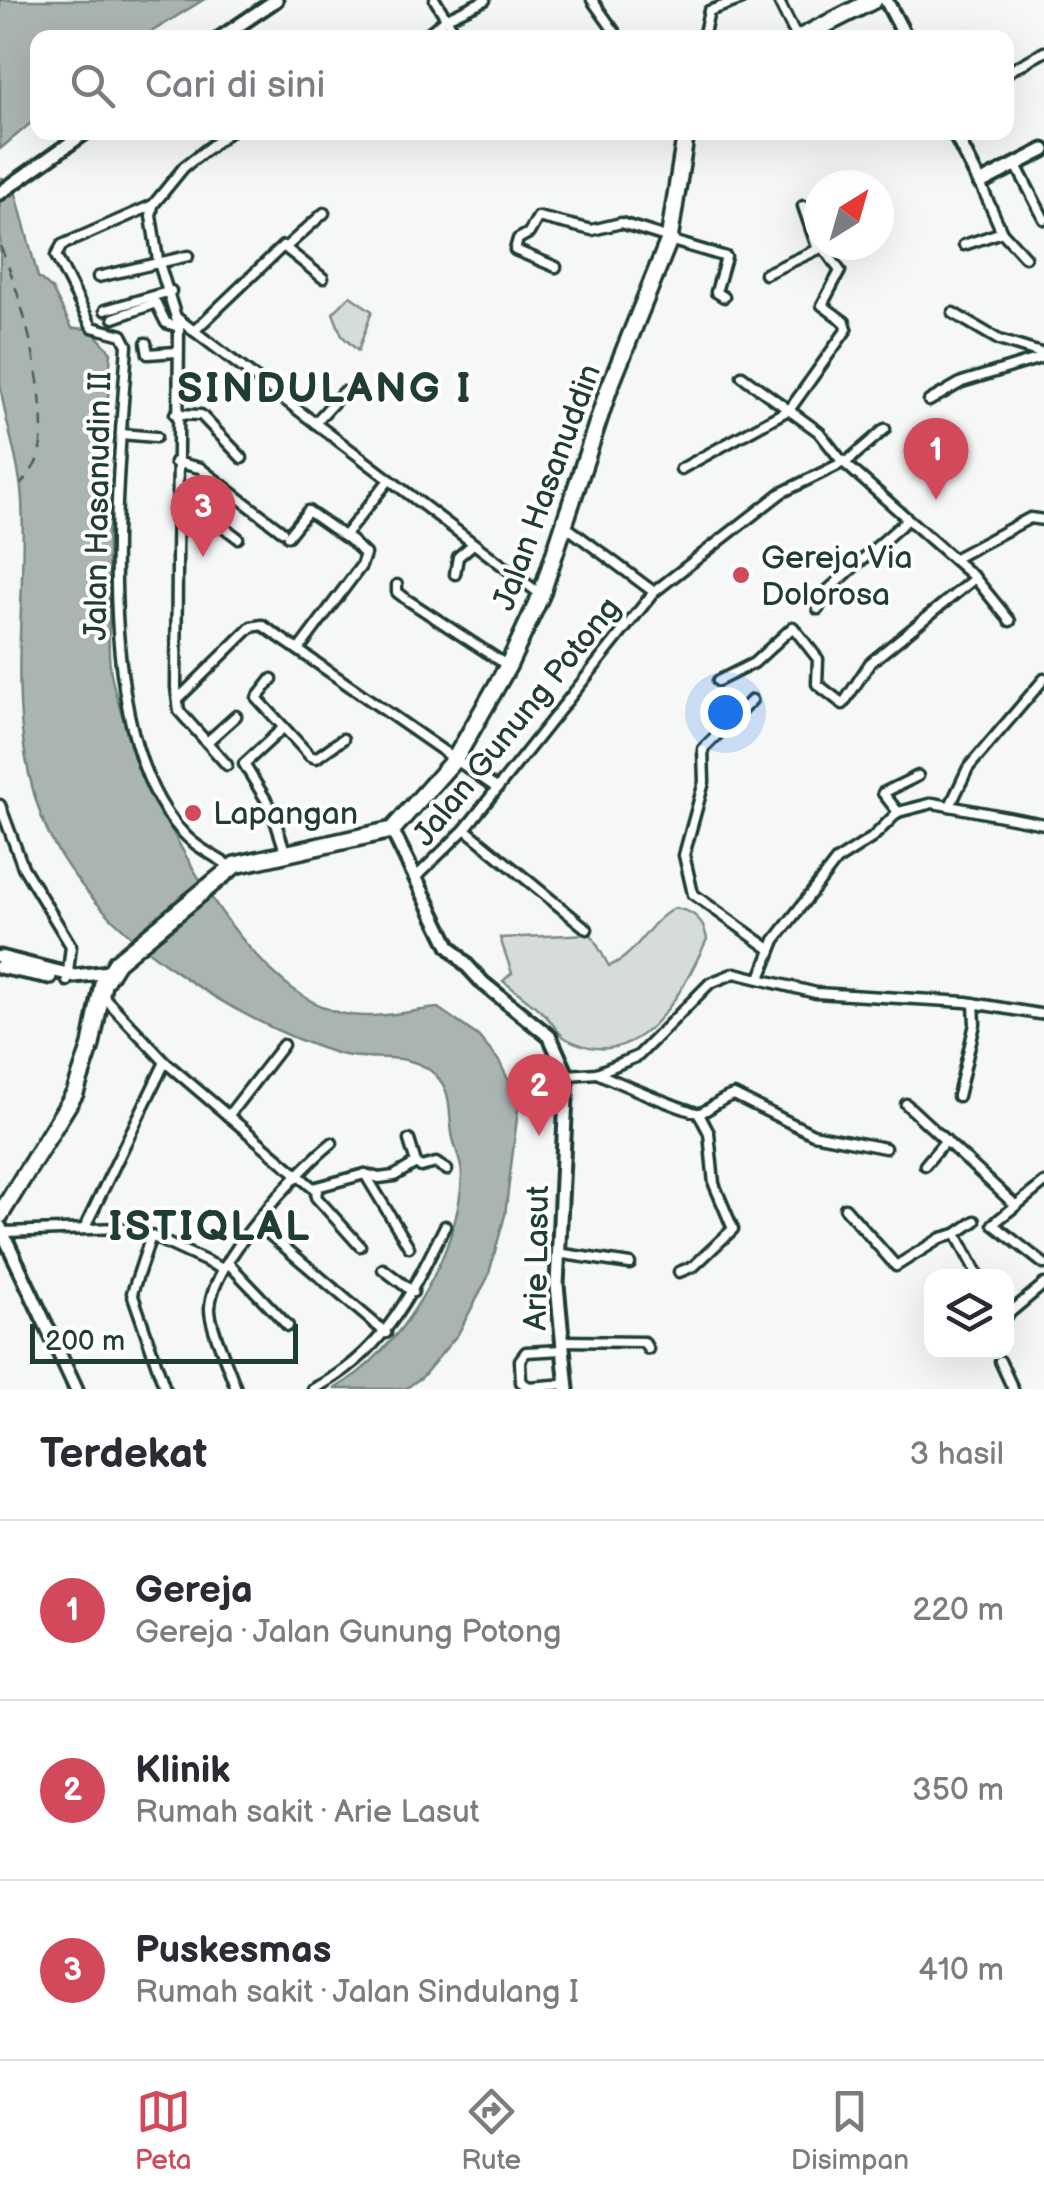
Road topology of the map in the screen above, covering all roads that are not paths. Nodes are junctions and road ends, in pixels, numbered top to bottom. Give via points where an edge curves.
1 (276, 0) edge
2 (435, 0) edge
3 (485, 0) edge
4 (592, 0) edge
5 (702, 0) edge
6 (740, 0) edge
7 (778, 0) edge
8 (874, 0) edge
9 (886, 0) edge
10 (708, 11) junction
11 (446, 15) junction
12 (232, 30) edge
13 (432, 30) edge
14 (454, 30) edge
15 (614, 30) edge
16 (704, 30) edge
17 (794, 30) edge
18 (814, 30) edge
19 (902, 30) edge
20 (1044, 52) edge
21 (1014, 69) edge
22 (75, 140) edge
23 (215, 140) edge
24 (683, 140) edge
25 (958, 140) edge
26 (1044, 150) edge
27 (1016, 165) junction
28 (980, 182) junction
29 (0, 194) edge
30 (153, 205) junction
31 (803, 206) dead end
32 (804, 209) edge
33 (324, 214) dead end
34 (1044, 219) edge
35 (1002, 232) junction
36 (669, 238) junction
37 (964, 244) dead end
38 (286, 246) junction
39 (804, 254) edge
40 (188, 256) dead end
41 (1025, 256) dead end
42 (158, 260) junction
43 (832, 260) edge
44 (556, 268) dead end
45 (766, 274) dead end
46 (98, 278) dead end
47 (323, 278) dead end
48 (171, 291) junction
49 (724, 297) dead end
50 (105, 310) dead end
51 (953, 312) dead end
52 (114, 318) dead end
53 (178, 323) junction
54 (194, 331) junction
55 (146, 342) dead end
56 (176, 352) junction
57 (1044, 356) edge
58 (742, 376) dead end
59 (343, 392) dead end
60 (929, 401) dead end
61 (790, 409) junction
62 (176, 414) junction
63 (314, 423) junction
64 (885, 429) dead end
65 (121, 434) junction
66 (156, 437) dead end
67 (242, 458) dead end
68 (841, 460) junction
69 (175, 462) junction
70 (681, 469) dead end
71 (389, 480) junction
72 (175, 509) junction
73 (907, 520) junction
74 (1044, 520) edge
75 (564, 525) junction
76 (344, 537) junction
77 (238, 538) dead end
78 (473, 544) junction
79 (957, 557) junction
80 (455, 574) dead end
81 (975, 578) junction
82 (397, 585) dead end
83 (654, 592) junction
84 (541, 595) junction
85 (818, 608) dead end
86 (1010, 622) dead end
87 (298, 649) junction
88 (508, 666) junction
89 (272, 679) dead end
90 (1044, 679) edge
91 (718, 681) dead end
92 (178, 699) junction
93 (752, 700) dead end
94 (236, 716) dead end
95 (282, 729) junction
96 (343, 739) dead end
97 (207, 742) junction
98 (455, 759) junction
99 (227, 765) dead end
100 (918, 776) dead end
101 (494, 787) junction
102 (0, 805) edge
103 (950, 806) junction
104 (898, 812) junction
105 (1044, 824) edge
106 (465, 829) junction
107 (392, 830) junction
108 (285, 851) junction
109 (225, 872) junction
110 (414, 878) junction
111 (587, 929) dead end
112 (770, 949) junction
113 (0, 958) edge
114 (0, 967) edge
115 (107, 978) junction
116 (760, 978) junction
117 (69, 979) junction
118 (974, 1003) junction
119 (1039, 1014) dead end
120 (284, 1045) dead end
121 (165, 1062) junction
122 (597, 1074) junction
123 (568, 1075) junction
124 (958, 1096) dead end
125 (906, 1104) dead end
126 (699, 1114) junction
127 (228, 1116) junction
128 (409, 1140) dead end
129 (946, 1140) junction
130 (332, 1144) dead end
131 (884, 1148) dead end
132 (416, 1163) junction
133 (925, 1166) dead end
134 (447, 1170) dead end
135 (296, 1172) junction
136 (365, 1174) junction
137 (1044, 1183) edge
138 (317, 1190) junction
139 (1014, 1204) junction
140 (846, 1208) dead end
141 (0, 1215) edge
142 (975, 1221) dead end
143 (256, 1223) junction
144 (444, 1226) dead end
145 (85, 1227) junction
146 (2, 1230) edge
147 (956, 1234) junction
148 (152, 1236) junction
149 (360, 1246) dead end
150 (409, 1247) dead end
151 (558, 1253) junction
152 (1042, 1258) edge
153 (630, 1264) dead end
154 (226, 1267) junction
155 (383, 1269) dead end
156 (974, 1269) edge
157 (679, 1272) dead end
158 (1044, 1284) edge
159 (413, 1292) junction
160 (1014, 1309) edge
161 (288, 1326) dead end
162 (386, 1333) junction
163 (562, 1346) junction
164 (648, 1349) dead end
165 (1000, 1361) dead end
166 (566, 1387) edge
167 (76, 1389) edge
168 (165, 1389) edge
169 (236, 1389) edge
170 (312, 1389) edge
171 (1013, 1389) edge

1 - 12 main road
2 - 11 street
3 - 11 street
4 - 15 street
5 - 10 street
6 - 10 street
7 - 17 street
8 - 18 highway
9 - 19 main road
10 - 16 street
11 - 13 street
11 - 14 street
20 - 21 street
22 - 29 main road
23 - 30 street
24 - 36 highway, Jalan Hasanuddin
25 - 28 main road
26 - 27 main road
27 - 28 main road
27 - 34 street
28 - 35 street
30 - 42 street
30 - 65 street, Jalan Hasanudin II via 58,248 56,256 97,331 126,340
31 - 32 street
33 - 38 street
35 - 37 street
35 - 41 street
36 - 44 street via 621,223 592,230 538,217 516,250
36 - 49 street via 726,257 716,292
36 - 75 highway, Jalan Hasanuddin
38 - 47 street
38 - 54 street
39 - 45 street
40 - 42 street
42 - 46 street
42 - 48 street
43 - 61 street via 840,271 822,305 847,329
48 - 50 street
48 - 53 street
51 - 57 street via 999,340
52 - 53 street via 156,303 166,322
53 - 54 street
53 - 56 street
54 - 63 street
55 - 56 street via 148,354
56 - 62 street
57 - 60 street via 962,382
58 - 61 street
59 - 63 street
61 - 68 street
61 - 70 street
62 - 67 street via 201,415
62 - 69 street
63 - 71 street
64 - 68 street, Jalan Gunung Potong
65 - 66 street
65 - 109 street, Jalan Hasanudin II via 117,637 131,726 178,827
68 - 73 street
68 - 83 street, Jalan Gunung Potong via 780,493
69 - 72 street
69 - 76 street via 200,468 285,533 308,511
71 - 76 street
71 - 78 street
72 - 77 street via 205,513
72 - 92 street
73 - 79 street
73 - 85 street via 828,590
74 - 79 street via 1030,518
75 - 83 street, Jalan Gunung Potong
75 - 84 highway, Jalan Hasanuddin
76 - 87 street via 365,555
78 - 80 street via 458,556
78 - 84 street
79 - 81 street
81 - 86 street
81 - 91 street via 870,663 843,704 817,684 818,658 793,627 754,663
82 - 88 street via 416,606
83 - 101 street, Jalan Gunung Potong
84 - 88 highway, Jalan Hasanuddin
87 - 92 street via 254,626
87 - 98 street
88 - 98 highway, Jalan Hasanuddin
89 - 95 street via 256,698
90 - 103 street via 968,768
92 - 97 street via 179,711
93 - 112 street via 702,749 704,782 684,855 693,894
94 - 97 street
95 - 96 street via 312,758
95 - 108 street via 244,764 271,808
97 - 99 street
98 - 101 street
98 - 107 highway, Jalan Hasanuddin
100 - 104 street via 883,793
101 - 106 street, Jalan Gunung Potong
102 - 117 street via 23,866 71,946
103 - 104 street via 933,802
103 - 105 street
104 - 112 street via 836,861
106 - 110 street, Jalan Gunung Potong
106 - 111 street
107 - 108 highway
107 - 110 main road
108 - 109 highway
109 - 115 highway
110 - 123 main road via 449,946 550,1037
112 - 116 street
113 - 117 main road
114 - 117 main road
115 - 117 main road
115 - 121 street
115 - 141 highway via 75,1093
116 - 118 street via 816,993
116 - 122 street via 719,977 638,1056
118 - 119 street
118 - 124 street
120 - 127 street
121 - 127 street
121 - 145 street
122 - 123 street
122 - 126 street
123 - 151 main road, Arie Lasut
125 - 129 street
126 - 131 street via 734,1094 812,1134
126 - 157 street via 709,1133 714,1184 733,1229
127 - 135 street
128 - 132 street
129 - 133 street
129 - 139 street
130 - 135 street
132 - 134 street
132 - 136 street via 394,1176
135 - 138 street
135 - 143 street
136 - 138 street
136 - 150 street
137 - 139 street
138 - 149 street
139 - 152 street via 993,1227
140 - 147 street via 896,1266
142 - 147 street
143 - 154 street
143 - 162 street
144 - 159 street
145 - 146 street
145 - 148 street
146 - 167 main road
147 - 156 street
148 - 154 street
148 - 168 street via 132,1294
151 - 153 street
151 - 163 main road, Arie Lasut
154 - 161 street
154 - 169 street via 210,1309
155 - 159 street
158 - 160 street
159 - 162 street
162 - 170 street via 357,1362
163 - 164 street via 644,1342
163 - 166 main road, Arie Lasut
163 - 166 street via 526,1352 521,1382
165 - 171 street

